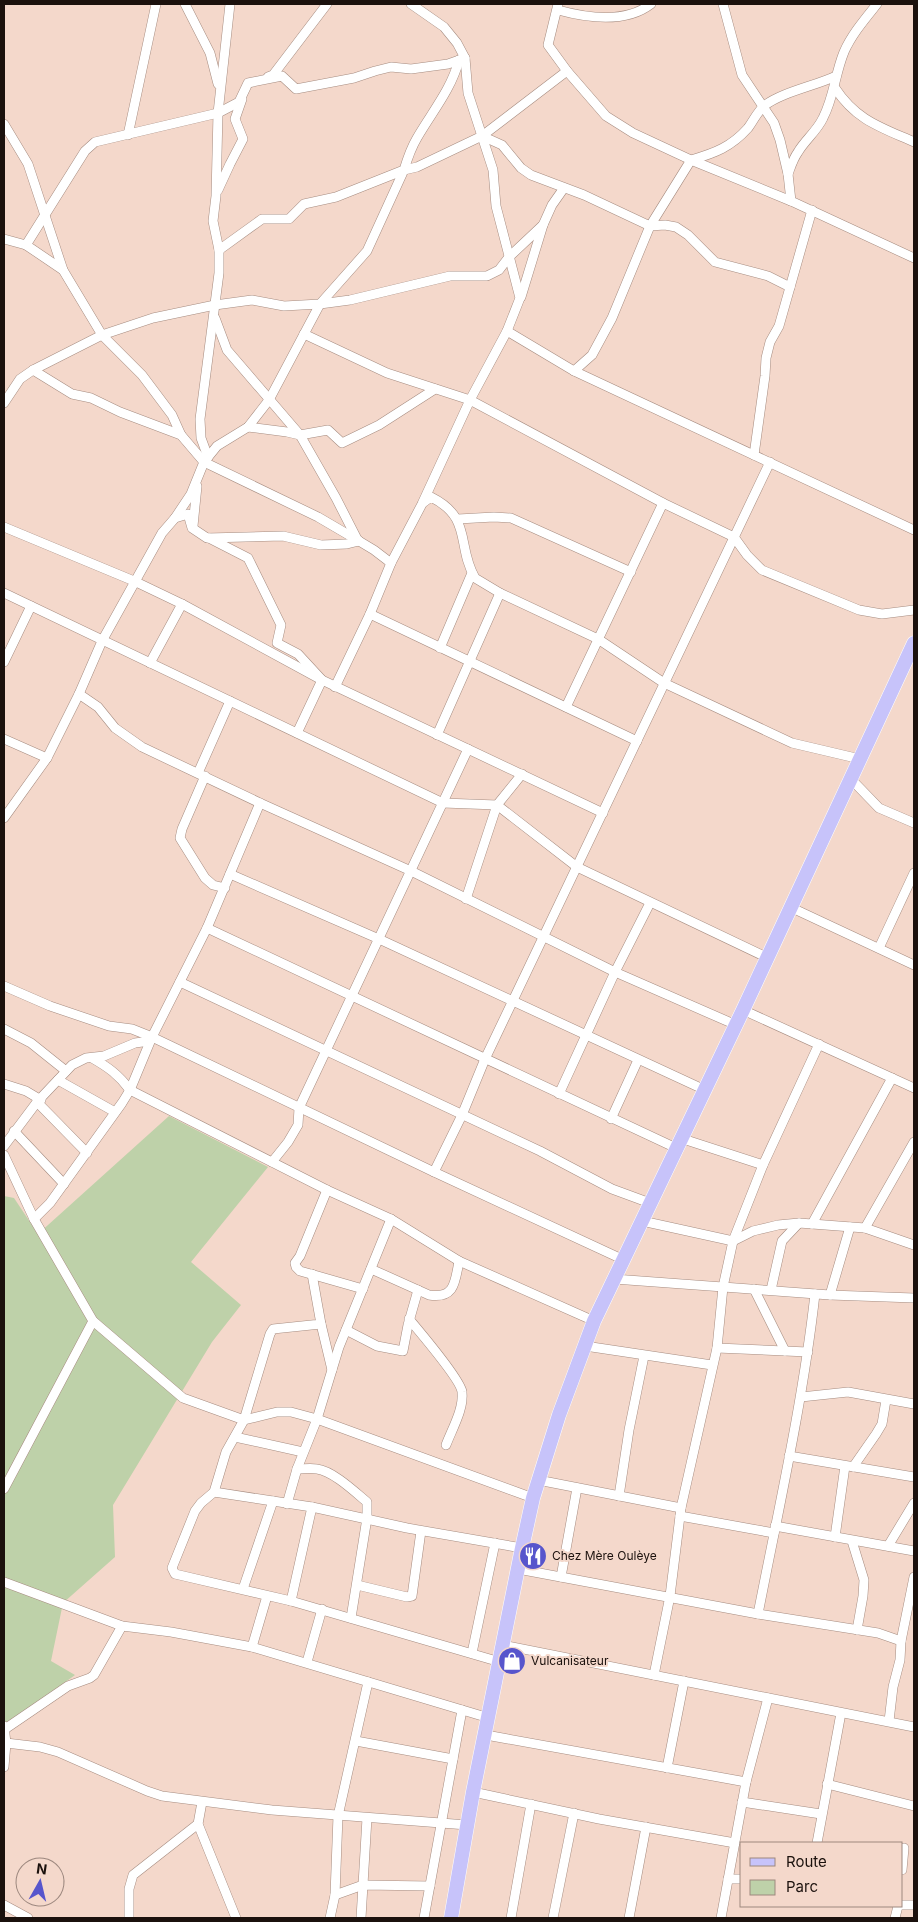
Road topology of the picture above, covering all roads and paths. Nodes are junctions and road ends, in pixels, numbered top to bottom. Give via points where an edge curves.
1 (156, 4) edge
2 (185, 4) edge
3 (230, 4) edge
4 (327, 4) edge
5 (412, 4) edge
6 (651, 4) edge
7 (723, 4) edge
8 (877, 4) edge
9 (558, 7) edge
10 (462, 59) junction
11 (567, 71) junction
12 (836, 76) junction
13 (248, 83) junction
14 (835, 88) junction
15 (220, 94) junction
16 (764, 107) junction
17 (218, 113) junction
18 (4, 125) edge
19 (128, 135) junction
20 (482, 136) junction
21 (914, 142) edge
22 (691, 160) junction
23 (404, 170) junction
24 (788, 174) junction
25 (564, 188) junction
26 (216, 196) junction
27 (791, 201) junction
28 (812, 210) junction
29 (46, 213) junction
30 (543, 225) junction
31 (650, 226) junction
32 (4, 239) edge
33 (26, 246) junction
34 (219, 250) junction
35 (509, 257) junction
36 (914, 258) edge
37 (63, 270) junction
38 (790, 287) junction
39 (520, 298) junction
40 (320, 304) junction
41 (215, 305) junction
42 (214, 316) junction
43 (507, 331) junction
44 (304, 334) junction
45 (102, 335) junction
46 (33, 370) junction
47 (574, 371) junction
48 (435, 389) junction
49 (270, 400) junction
50 (470, 400) junction
51 (4, 403) edge
52 (248, 427) junction
53 (181, 435) junction
54 (300, 435) junction
55 (754, 454) junction
56 (206, 460) junction
57 (770, 462) junction
58 (198, 477) junction
59 (663, 503) junction
60 (422, 504) junction
61 (175, 518) junction
62 (458, 519) junction
63 (4, 527) edge
64 (914, 530) edge
65 (734, 537) junction
66 (207, 538) junction
67 (359, 541) junction
68 (391, 563) junction
69 (631, 572) junction
70 (472, 573) junction
71 (134, 581) junction
72 (4, 593) edge
73 (500, 593) junction
74 (182, 604) junction
75 (31, 606) junction
76 (914, 610) edge
77 (370, 614) junction
78 (598, 640) junction
79 (102, 641) junction
80 (914, 643) edge
81 (440, 648) junction
82 (4, 662) edge
83 (470, 662) junction
84 (150, 663) junction
85 (322, 680) junction
86 (664, 683) junction
87 (335, 687) junction
88 (79, 694) junction
89 (230, 701) junction
90 (566, 707) junction
91 (297, 733) junction
92 (437, 735) junction
93 (4, 739) edge
94 (637, 741) junction
95 (468, 749) junction
96 (47, 758) junction
97 (860, 760) junction
98 (201, 774) junction
99 (522, 774) junction
100 (851, 779) junction
101 (260, 803) junction
102 (443, 803) junction
103 (497, 806) junction
104 (603, 813) junction
105 (4, 818) edge
106 (914, 823) edge
107 (577, 867) junction
108 (410, 871) junction
109 (914, 873) edge
110 (230, 874) junction
111 (225, 888) junction
112 (466, 899) junction
113 (650, 902) junction
114 (790, 907) junction
115 (207, 928) junction
116 (545, 937) junction
117 (379, 938) junction
118 (879, 948) junction
119 (768, 958) junction
120 (914, 965) edge
121 (615, 972) junction
122 (180, 982) junction
123 (4, 986) edge
124 (352, 996) junction
125 (513, 1001) junction
126 (743, 1010) junction
127 (736, 1025) junction
128 (4, 1029) edge
129 (586, 1036) junction
130 (151, 1039) junction
131 (819, 1044) junction
132 (326, 1052) junction
133 (92, 1058) junction
134 (485, 1059) junction
135 (638, 1060) junction
136 (66, 1071) junction
137 (892, 1078) junction
138 (58, 1080) junction
139 (4, 1084) edge
140 (914, 1088) edge
141 (130, 1090) junction
142 (705, 1090) junction
143 (559, 1094) junction
144 (39, 1101) junction
145 (299, 1108) junction
146 (115, 1112) junction
147 (462, 1115) junction
148 (611, 1119) junction
149 (14, 1131) junction
150 (914, 1142) edge
151 (678, 1143) junction
152 (4, 1146) edge
153 (87, 1153) junction
154 (4, 1155) edge
155 (272, 1162) junction
156 (763, 1165) junction
157 (434, 1172) junction
158 (64, 1184) junction
159 (327, 1190) junction
160 (650, 1203) junction
161 (34, 1219) junction
162 (391, 1220) junction
163 (642, 1221) junction
164 (799, 1224) junction
165 (812, 1224) junction
166 (850, 1226) junction
167 (865, 1228) junction
168 (733, 1242) junction
169 (914, 1245) edge
170 (624, 1260) junction
171 (459, 1262) junction
172 (371, 1269) junction
173 (312, 1274) junction
174 (614, 1279) junction
175 (723, 1287) junction
176 (363, 1289) junction
177 (754, 1289) junction
178 (418, 1290) junction
179 (771, 1290) junction
180 (815, 1294) junction
181 (830, 1295) junction
182 (914, 1298) edge
183 (409, 1319) junction
184 (594, 1320) junction
185 (93, 1321) junction
186 (321, 1324) junction
187 (346, 1330) junction
188 (585, 1346) junction
189 (716, 1348) junction
190 (785, 1351) junction
191 (808, 1352) junction
192 (644, 1356) junction
193 (712, 1365) junction
194 (332, 1370) junction
195 (801, 1397) junction
196 (886, 1400) junction
197 (914, 1404) edge
198 (317, 1419) junction
199 (244, 1420) junction
200 (235, 1437) junction
201 (446, 1445) dead end
202 (303, 1452) junction
203 (789, 1456) junction
204 (849, 1467) junction
205 (297, 1469) junction
206 (914, 1477) edge
207 (538, 1480) junction
208 (577, 1488) junction
209 (4, 1489) edge
210 (214, 1492) junction
211 (619, 1496) junction
212 (533, 1498) junction
213 (273, 1500) junction
214 (914, 1503) edge
215 (287, 1504) junction
216 (312, 1507) junction
217 (681, 1512) junction
218 (366, 1518) junction
219 (774, 1530) junction
220 (421, 1531) junction
221 (835, 1536) junction
222 (852, 1541) junction
223 (495, 1544) junction
224 (888, 1546) junction
225 (522, 1548) junction
226 (914, 1551) edge
227 (518, 1569) junction
228 (561, 1577) junction
229 (914, 1577) edge
230 (4, 1582) edge
231 (357, 1585) junction
232 (243, 1589) junction
233 (267, 1596) junction
234 (670, 1596) junction
235 (291, 1601) junction
236 (322, 1609) junction
237 (758, 1614) junction
238 (352, 1618) junction
239 (122, 1626) junction
240 (857, 1630) junction
241 (902, 1641) junction
242 (503, 1645) junction
243 (252, 1647) junction
244 (472, 1653) junction
245 (307, 1662) junction
246 (500, 1662) junction
247 (654, 1675) junction
248 (684, 1681) junction
249 (368, 1682) junction
250 (768, 1698) junction
251 (462, 1710) junction
252 (841, 1713) junction
253 (489, 1718) junction
254 (889, 1721) junction
255 (4, 1727) edge
256 (914, 1727) edge
257 (486, 1735) junction
258 (356, 1741) junction
259 (6, 1744) junction
260 (453, 1759) junction
261 (4, 1767) edge
262 (667, 1768) junction
263 (746, 1782) junction
264 (827, 1784) junction
265 (473, 1792) junction
266 (202, 1802) junction
267 (742, 1802) junction
268 (531, 1804) junction
269 (914, 1806) edge
270 (574, 1814) junction
271 (822, 1814) junction
272 (338, 1816) junction
273 (367, 1818) junction
274 (198, 1824) junction
275 (441, 1824) junction
276 (467, 1826) junction
277 (646, 1827) junction
278 (817, 1842) edge
279 (735, 1843) junction
280 (904, 1848) dead end
281 (903, 1859) edge
282 (728, 1879) junction
283 (740, 1880) edge
284 (363, 1885) junction
285 (430, 1886) junction
286 (335, 1895) junction
287 (4, 1905) edge
288 (28, 1918) edge
289 (129, 1918) edge
290 (236, 1918) edge
291 (330, 1918) edge
292 (361, 1918) edge
293 (424, 1918) edge
294 (451, 1918) edge
295 (511, 1918) edge
296 (553, 1918) edge
297 (629, 1918) edge
298 (721, 1918) edge

1 - 19 street
2 - 15 street via 210,52
3 - 15 street
4 - 13 street via 273,75
5 - 10 street via 444,27 457,43
6 - 9 street via 636,12 605,18 585,17
7 - 16 street via 742,75
8 - 12 street via 854,33
9 - 11 street via 548,45
10 - 13 street via 411,69 375,70 354,78 296,89 282,76
10 - 20 street via 468,93
10 - 23 street via 436,110 416,139
11 - 20 street
11 - 22 street via 606,116 633,134
12 - 14 street
12 - 16 street via 787,94
13 - 17 street via 239,102
13 - 26 street via 235,119 243,139
14 - 21 street via 856,113
14 - 24 street via 822,121 798,152
15 - 17 street
16 - 22 street via 734,142 718,152
16 - 24 street via 774,123
17 - 19 street
17 - 26 street
18 - 29 street via 28,164
19 - 29 street via 95,142 85,151
20 - 23 street
20 - 25 street via 502,145 531,175
20 - 35 street via 493,170 496,206
22 - 27 street
22 - 31 street
23 - 34 street via 336,197 304,204 289,218 262,219
23 - 40 street via 367,251
24 - 27 street
25 - 30 street via 552,204
25 - 31 street
26 - 34 street via 213,221
27 - 28 street
28 - 36 street
28 - 38 street
29 - 33 street
29 - 37 street
30 - 35 street
30 - 39 street
31 - 38 street via 676,227 688,234 714,262 768,276
31 - 47 street via 612,318 592,355
32 - 33 street
33 - 37 street
34 - 41 street
35 - 39 street
35 - 40 street via 499,270 487,276 450,276
37 - 45 street
38 - 55 street via 780,326 770,342 766,358
39 - 43 street
40 - 41 street via 284,306 252,300
40 - 44 street
41 - 42 street
41 - 45 street via 153,318
42 - 49 street via 227,350
42 - 56 street via 200,419
43 - 47 street
43 - 50 street
44 - 48 street via 387,373
44 - 49 street
45 - 46 street
45 - 53 street via 142,375 172,415
46 - 51 street via 20,379
46 - 53 street via 72,394 91,398
47 - 55 street
48 - 50 street
48 - 54 street via 379,425 342,443 328,430
49 - 52 street
49 - 54 street
50 - 59 street
50 - 60 street
52 - 54 street
52 - 56 street via 217,446
53 - 56 street
54 - 67 street
55 - 57 street
56 - 58 street
56 - 67 street
57 - 64 street
57 - 65 street
58 - 61 street
58 - 66 street via 193,527
59 - 65 street
59 - 69 street
60 - 62 street via 431,496
60 - 68 street
61 - 66 street via 188,514 192,528
61 - 71 street via 162,533
62 - 69 street via 511,518
62 - 70 street
63 - 71 street
65 - 76 street via 762,570 859,610 882,614
65 - 86 street
66 - 67 street via 282,536 321,545
66 - 85 street via 248,558 281,626 277,643 298,654
67 - 68 street
68 - 77 street
69 - 78 street
70 - 73 street
70 - 81 street
71 - 74 street
71 - 79 street
72 - 75 street
73 - 78 street
73 - 83 street
74 - 84 street
74 - 85 street
75 - 79 street
75 - 82 street
77 - 81 street
77 - 87 street
78 - 86 street
78 - 90 street
79 - 84 street
79 - 88 street
80 - 97 main road
81 - 83 street
83 - 90 street
83 - 92 street
84 - 89 street
85 - 87 street
85 - 91 street
86 - 94 street
86 - 97 street via 792,743
87 - 92 street
88 - 96 street
88 - 98 street via 98,707 115,728 142,747
89 - 91 street
89 - 98 street
90 - 94 street
91 - 102 street
92 - 95 street
93 - 96 street
94 - 104 street
95 - 99 street
95 - 102 street
96 - 105 street
97 - 100 main road
98 - 101 street
98 - 111 street via 180,838 206,878 213,885
99 - 103 street
99 - 104 street
100 - 106 street via 879,808
100 - 114 main road
101 - 108 street
101 - 110 street
102 - 103 street
102 - 108 street
103 - 107 street
103 - 112 street
104 - 107 street
107 - 113 street
107 - 116 street
108 - 112 street
108 - 117 street
109 - 118 street
110 - 111 street
110 - 117 street
111 - 115 street
112 - 116 street
113 - 119 street
113 - 121 street
114 - 118 street
114 - 119 main road
115 - 122 street
115 - 124 street
116 - 121 street
116 - 125 street
117 - 124 street
117 - 125 street
118 - 120 street
119 - 126 main road
121 - 127 street
121 - 129 street
122 - 130 street
122 - 132 street
123 - 130 street via 50,1006 109,1026 132,1029
124 - 132 street
124 - 134 street
125 - 129 street
125 - 134 street
126 - 127 main road
126 - 131 street
127 - 142 main road
128 - 136 street via 31,1043
129 - 135 street
129 - 143 street
130 - 133 street
130 - 141 street
130 - 145 street
131 - 137 street
131 - 156 street
132 - 145 street
132 - 147 street
133 - 136 street via 79,1060
133 - 141 street via 115,1072
134 - 143 street
134 - 147 street
135 - 142 street
135 - 148 street
136 - 138 street
137 - 140 street
137 - 165 street
138 - 144 street
138 - 146 street
139 - 144 street via 26,1091
141 - 146 street
141 - 155 street
142 - 151 main road
143 - 148 street
144 - 149 street
144 - 153 street
145 - 155 street via 298,1125
145 - 157 street
146 - 153 street
147 - 157 street
147 - 160 street via 612,1190
148 - 151 street
149 - 152 street
149 - 158 street
150 - 167 street
151 - 156 street
151 - 160 main road
153 - 158 street
154 - 161 street
155 - 159 street
156 - 168 street
157 - 170 street
158 - 161 street
159 - 162 street
159 - 173 street via 295,1263 300,1271
160 - 163 main road
161 - 185 street
162 - 171 street
162 - 172 street
163 - 168 street
163 - 170 main road
164 - 165 street
164 - 168 street via 753,1231
164 - 179 street via 782,1242
165 - 166 street
166 - 167 street
166 - 181 street
167 - 169 street
168 - 175 street
170 - 174 main road
171 - 178 street via 455,1283 446,1294 439,1297
171 - 184 street
172 - 176 street
172 - 178 street
173 - 176 street
173 - 186 street
174 - 175 street
174 - 184 main road
175 - 177 street
175 - 189 street
176 - 187 street
177 - 179 street
177 - 190 street
178 - 183 street
179 - 180 street
180 - 181 street
180 - 191 street
181 - 182 street
183 - 187 street via 403,1351 377,1346
183 - 201 street via 462,1391 462,1404
184 - 188 main road
185 - 199 street via 184,1398
185 - 209 street
186 - 194 street
186 - 199 street via 273,1329
187 - 194 street
188 - 192 street
188 - 207 main road
189 - 190 street
189 - 193 street
190 - 191 street
191 - 195 street
192 - 193 street
192 - 211 street
193 - 217 street
194 - 198 street
195 - 196 street via 848,1392
195 - 203 street
196 - 197 street
196 - 204 street via 879,1429
198 - 199 street via 277,1412
198 - 202 street
198 - 212 street
199 - 200 street
200 - 202 street
200 - 210 street via 226,1452
202 - 205 street
203 - 204 street
203 - 219 street
204 - 206 street
204 - 221 street
205 - 215 street
205 - 218 street via 320,1470 350,1487 367,1502
207 - 208 street
207 - 212 main road
208 - 211 street
208 - 228 street
210 - 213 street
210 - 232 street via 195,1511 173,1572
211 - 217 street
212 - 225 main road
213 - 215 street
213 - 232 street
214 - 224 street
215 - 216 street
216 - 218 street
216 - 235 street
217 - 219 street
217 - 234 street
218 - 220 street
218 - 231 street
219 - 221 street
219 - 237 street
220 - 223 street
220 - 231 street via 412,1596
221 - 222 street
222 - 224 street
222 - 240 street via 864,1580
223 - 225 street
223 - 244 street
224 - 226 street
225 - 227 main road
227 - 228 street
227 - 242 main road
228 - 234 street
229 - 241 street
230 - 239 street
231 - 238 street
232 - 233 street
233 - 235 street
233 - 243 street
234 - 237 street
234 - 247 street
235 - 236 street
236 - 238 street
236 - 245 street
237 - 240 street
238 - 244 street
239 - 243 street
239 - 255 street via 94,1675 68,1686
240 - 241 street
241 - 254 street
242 - 246 main road
242 - 247 street
243 - 245 street
244 - 246 street
245 - 249 street
246 - 253 main road
247 - 248 street
248 - 250 street
248 - 262 street
249 - 251 street
249 - 258 street
250 - 252 street
250 - 263 street
251 - 253 street
251 - 260 street
252 - 254 street
252 - 264 street
253 - 257 main road
254 - 256 street
255 - 259 street
257 - 262 street
257 - 265 main road
258 - 260 street
258 - 272 street
259 - 261 street
259 - 266 street via 49,1749 154,1794
260 - 275 street
262 - 263 street
263 - 267 street
264 - 269 street
264 - 271 street
265 - 268 street
265 - 276 main road
266 - 272 street
266 - 274 street
267 - 271 street
267 - 279 street
268 - 270 street
268 - 295 street
270 - 277 street
270 - 296 street
271 - 278 street
272 - 273 street
272 - 286 street
273 - 275 street
273 - 284 street
274 - 289 street via 133,1875 129,1889
274 - 290 street
275 - 276 street
275 - 285 street
276 - 294 main road
277 - 279 street
277 - 297 street
279 - 282 street
280 - 281 street
282 - 283 street
282 - 298 street
284 - 285 street
284 - 286 street
284 - 292 street
285 - 293 street
286 - 291 street
287 - 288 street

